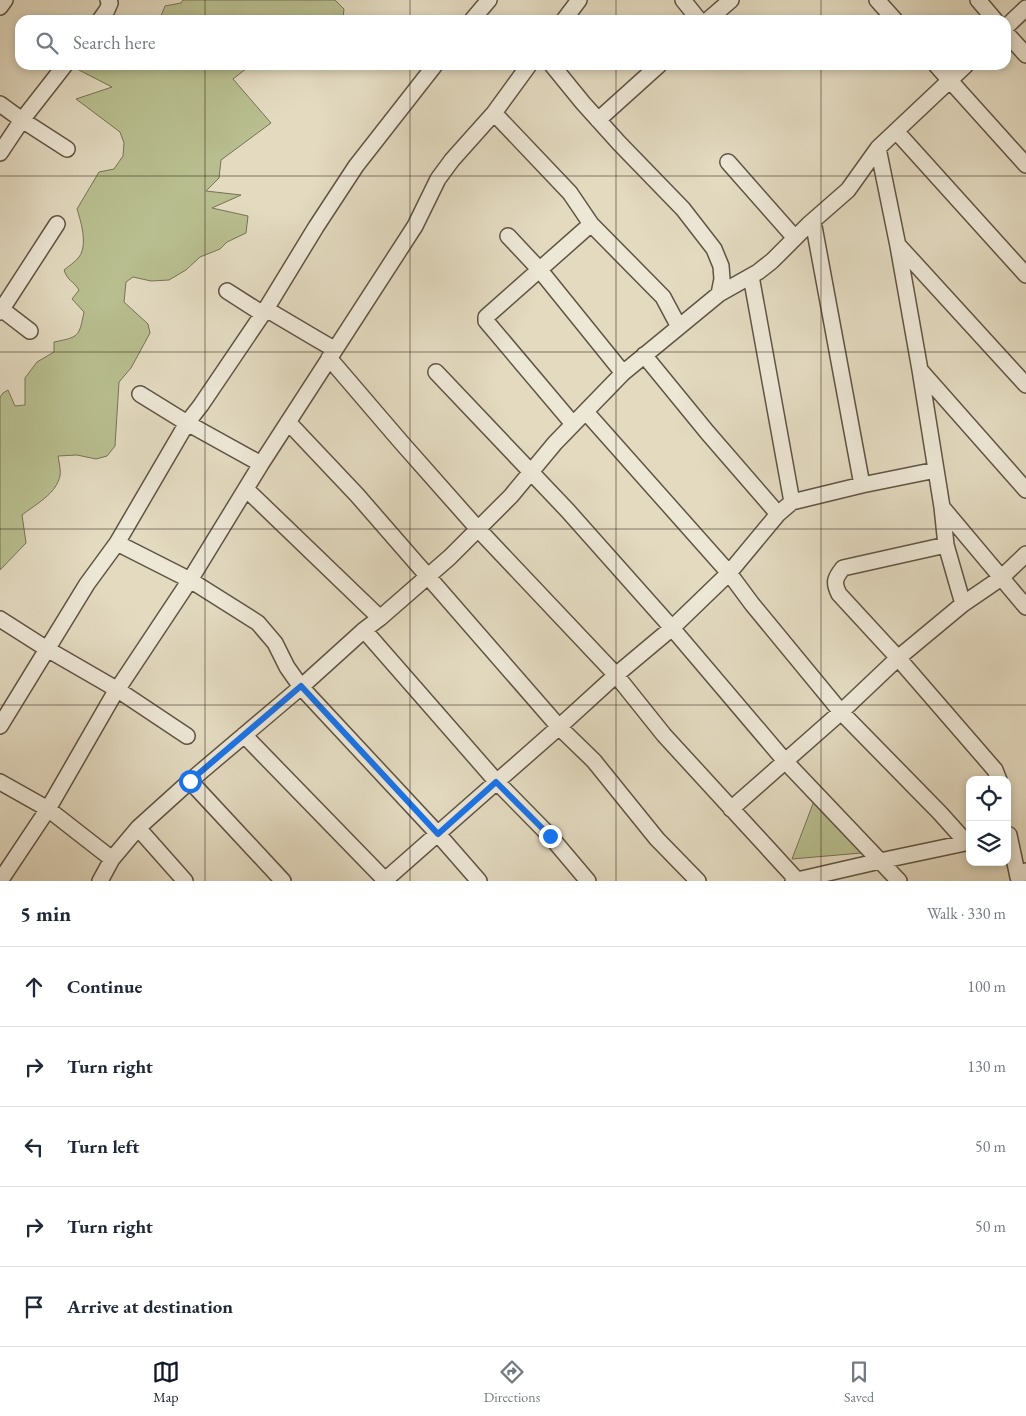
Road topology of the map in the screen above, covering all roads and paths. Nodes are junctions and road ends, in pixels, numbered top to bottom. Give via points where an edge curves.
1 (5, 0) edge
2 (108, 0) edge
3 (489, 0) edge
4 (579, 0) edge
5 (683, 0) edge
6 (731, 0) edge
7 (878, 0) edge
8 (978, 0) edge
9 (0, 7) edge
10 (1026, 8) edge
11 (104, 15) edge
12 (476, 15) edge
13 (568, 15) edge
14 (696, 15) edge
15 (714, 15) edge
16 (891, 15) edge
17 (991, 15) edge
18 (1011, 22) edge
19 (1011, 38) edge
20 (1026, 55) edge
21 (61, 70) edge
22 (431, 70) edge
23 (525, 70) edge
24 (556, 70) edge
25 (653, 70) edge
26 (941, 70) edge
27 (961, 70) edge
28 (950, 80) junction
29 (0, 104) edge
30 (494, 112) junction
31 (22, 120) junction
32 (598, 120) junction
33 (896, 131) junction
34 (878, 148) junction
35 (67, 150) dead end
36 (0, 153) edge
37 (728, 162) dead end
38 (1026, 165) edge
39 (813, 221) junction
40 (57, 224) dead end
41 (591, 224) junction
42 (508, 236) dead end
43 (795, 238) junction
44 (898, 246) junction
45 (539, 269) junction
46 (1026, 275) edge
47 (751, 276) junction
48 (227, 291) dead end
49 (720, 294) junction
50 (1, 310) edge
51 (264, 312) junction
52 (679, 327) junction
53 (30, 330) dead end
54 (331, 353) junction
55 (644, 355) junction
56 (920, 370) junction
57 (436, 372) dead end
58 (623, 373) junction
59 (1026, 385) edge
60 (140, 394) dead end
61 (586, 412) junction
62 (288, 422) junction
63 (187, 423) junction
64 (573, 424) junction
65 (261, 464) junction
66 (936, 470) junction
67 (531, 472) junction
68 (862, 485) junction
69 (246, 489) junction
70 (1026, 490) edge
71 (792, 502) junction
72 (942, 507) junction
73 (778, 514) junction
74 (478, 528) junction
75 (117, 543) junction
76 (946, 545) junction
77 (1026, 554) edge
78 (729, 573) junction
79 (427, 576) junction
80 (1001, 578) junction
81 (190, 580) junction
82 (963, 604) junction
83 (1026, 607) edge
84 (380, 618) junction
85 (0, 619) edge
86 (672, 628) junction
87 (364, 630) junction
88 (47, 649) junction
89 (898, 658) junction
90 (616, 676) junction
91 (301, 686) junction
92 (118, 690) junction
93 (841, 712) junction
94 (0, 726) edge
95 (559, 727) junction
96 (244, 735) junction
97 (188, 736) dead end
98 (785, 761) junction
99 (997, 776) edge
100 (190, 781) junction
101 (0, 782) edge
102 (496, 782) junction
103 (48, 809) junction
104 (731, 810) junction
105 (138, 828) junction
106 (438, 834) junction
107 (966, 840) edge
108 (1011, 841) edge
109 (966, 842) edge
110 (112, 859) junction
111 (880, 860) junction
112 (1021, 876) edge
113 (0, 881) edge
114 (100, 881) edge
115 (185, 881) edge
116 (283, 881) edge
117 (385, 881) edge
118 (479, 881) edge
119 (588, 881) edge
120 (698, 881) edge
121 (795, 881) edge
122 (899, 881) edge

1 - 9 street
2 - 11 street via 110,3
3 - 12 street
4 - 13 street
5 - 14 street
6 - 15 street
7 - 16 street
8 - 17 street
10 - 18 street
19 - 20 street
21 - 31 street
22 - 51 street via 356,166
23 - 30 street
24 - 32 street
25 - 32 street
26 - 28 street
27 - 28 street
28 - 33 street
28 - 38 street
29 - 31 street
30 - 41 street via 570,194
30 - 54 street via 438,179 415,226
31 - 35 street
31 - 36 street
32 - 49 street via 683,209 714,249 721,266
33 - 34 street
33 - 46 street
34 - 39 street via 848,190
34 - 44 street
37 - 43 street
39 - 43 street
39 - 68 street
40 - 50 street
41 - 45 street
41 - 52 street via 663,297
42 - 45 street
43 - 47 street
44 - 56 street
44 - 59 street
45 - 58 street
45 - 64 street via 486,317 486,321
47 - 49 street
47 - 71 street
48 - 51 street
49 - 52 street
50 - 53 street
51 - 54 street via 315,338
51 - 63 street
52 - 55 street
54 - 62 street
54 - 74 street via 401,442
55 - 58 street
55 - 73 street
56 - 66 street
56 - 70 street
57 - 67 street
58 - 61 street
60 - 63 street
61 - 64 street
61 - 78 street
62 - 65 street
62 - 79 street via 358,494
63 - 65 street
63 - 75 street
64 - 67 street
65 - 69 street
66 - 68 street
66 - 72 street
67 - 74 street
67 - 86 street
68 - 71 street
69 - 81 street
69 - 84 street
71 - 73 street
72 - 76 street
72 - 80 street
73 - 78 street
74 - 79 street
74 - 90 street
75 - 81 street
75 - 88 street
76 - 82 street
76 - 89 street via 843,568 836,577 840,594
77 - 80 street
78 - 86 street
78 - 93 street
79 - 84 street
79 - 95 street
80 - 82 street
80 - 83 street
81 - 91 street via 258,623 275,643
81 - 92 street
82 - 89 street
84 - 87 street
85 - 88 street
86 - 90 street
86 - 98 street
87 - 91 street
87 - 102 street
88 - 92 street
88 - 94 street
89 - 93 street
89 - 99 street
90 - 95 street
90 - 104 street
91 - 96 street
91 - 106 street
92 - 97 street
92 - 103 street
93 - 98 street
93 - 107 street
95 - 102 street
95 - 120 street via 594,761 657,839
96 - 100 street
96 - 117 street
98 - 104 street
98 - 111 street
100 - 105 street
100 - 116 street
101 - 103 street
102 - 106 street
102 - 119 street via 550,836
103 - 110 street
103 - 113 street
104 - 121 street
105 - 110 street
105 - 115 street
106 - 117 street
106 - 118 street
108 - 112 street
109 - 111 street
110 - 114 street
111 - 121 street
111 - 122 street

